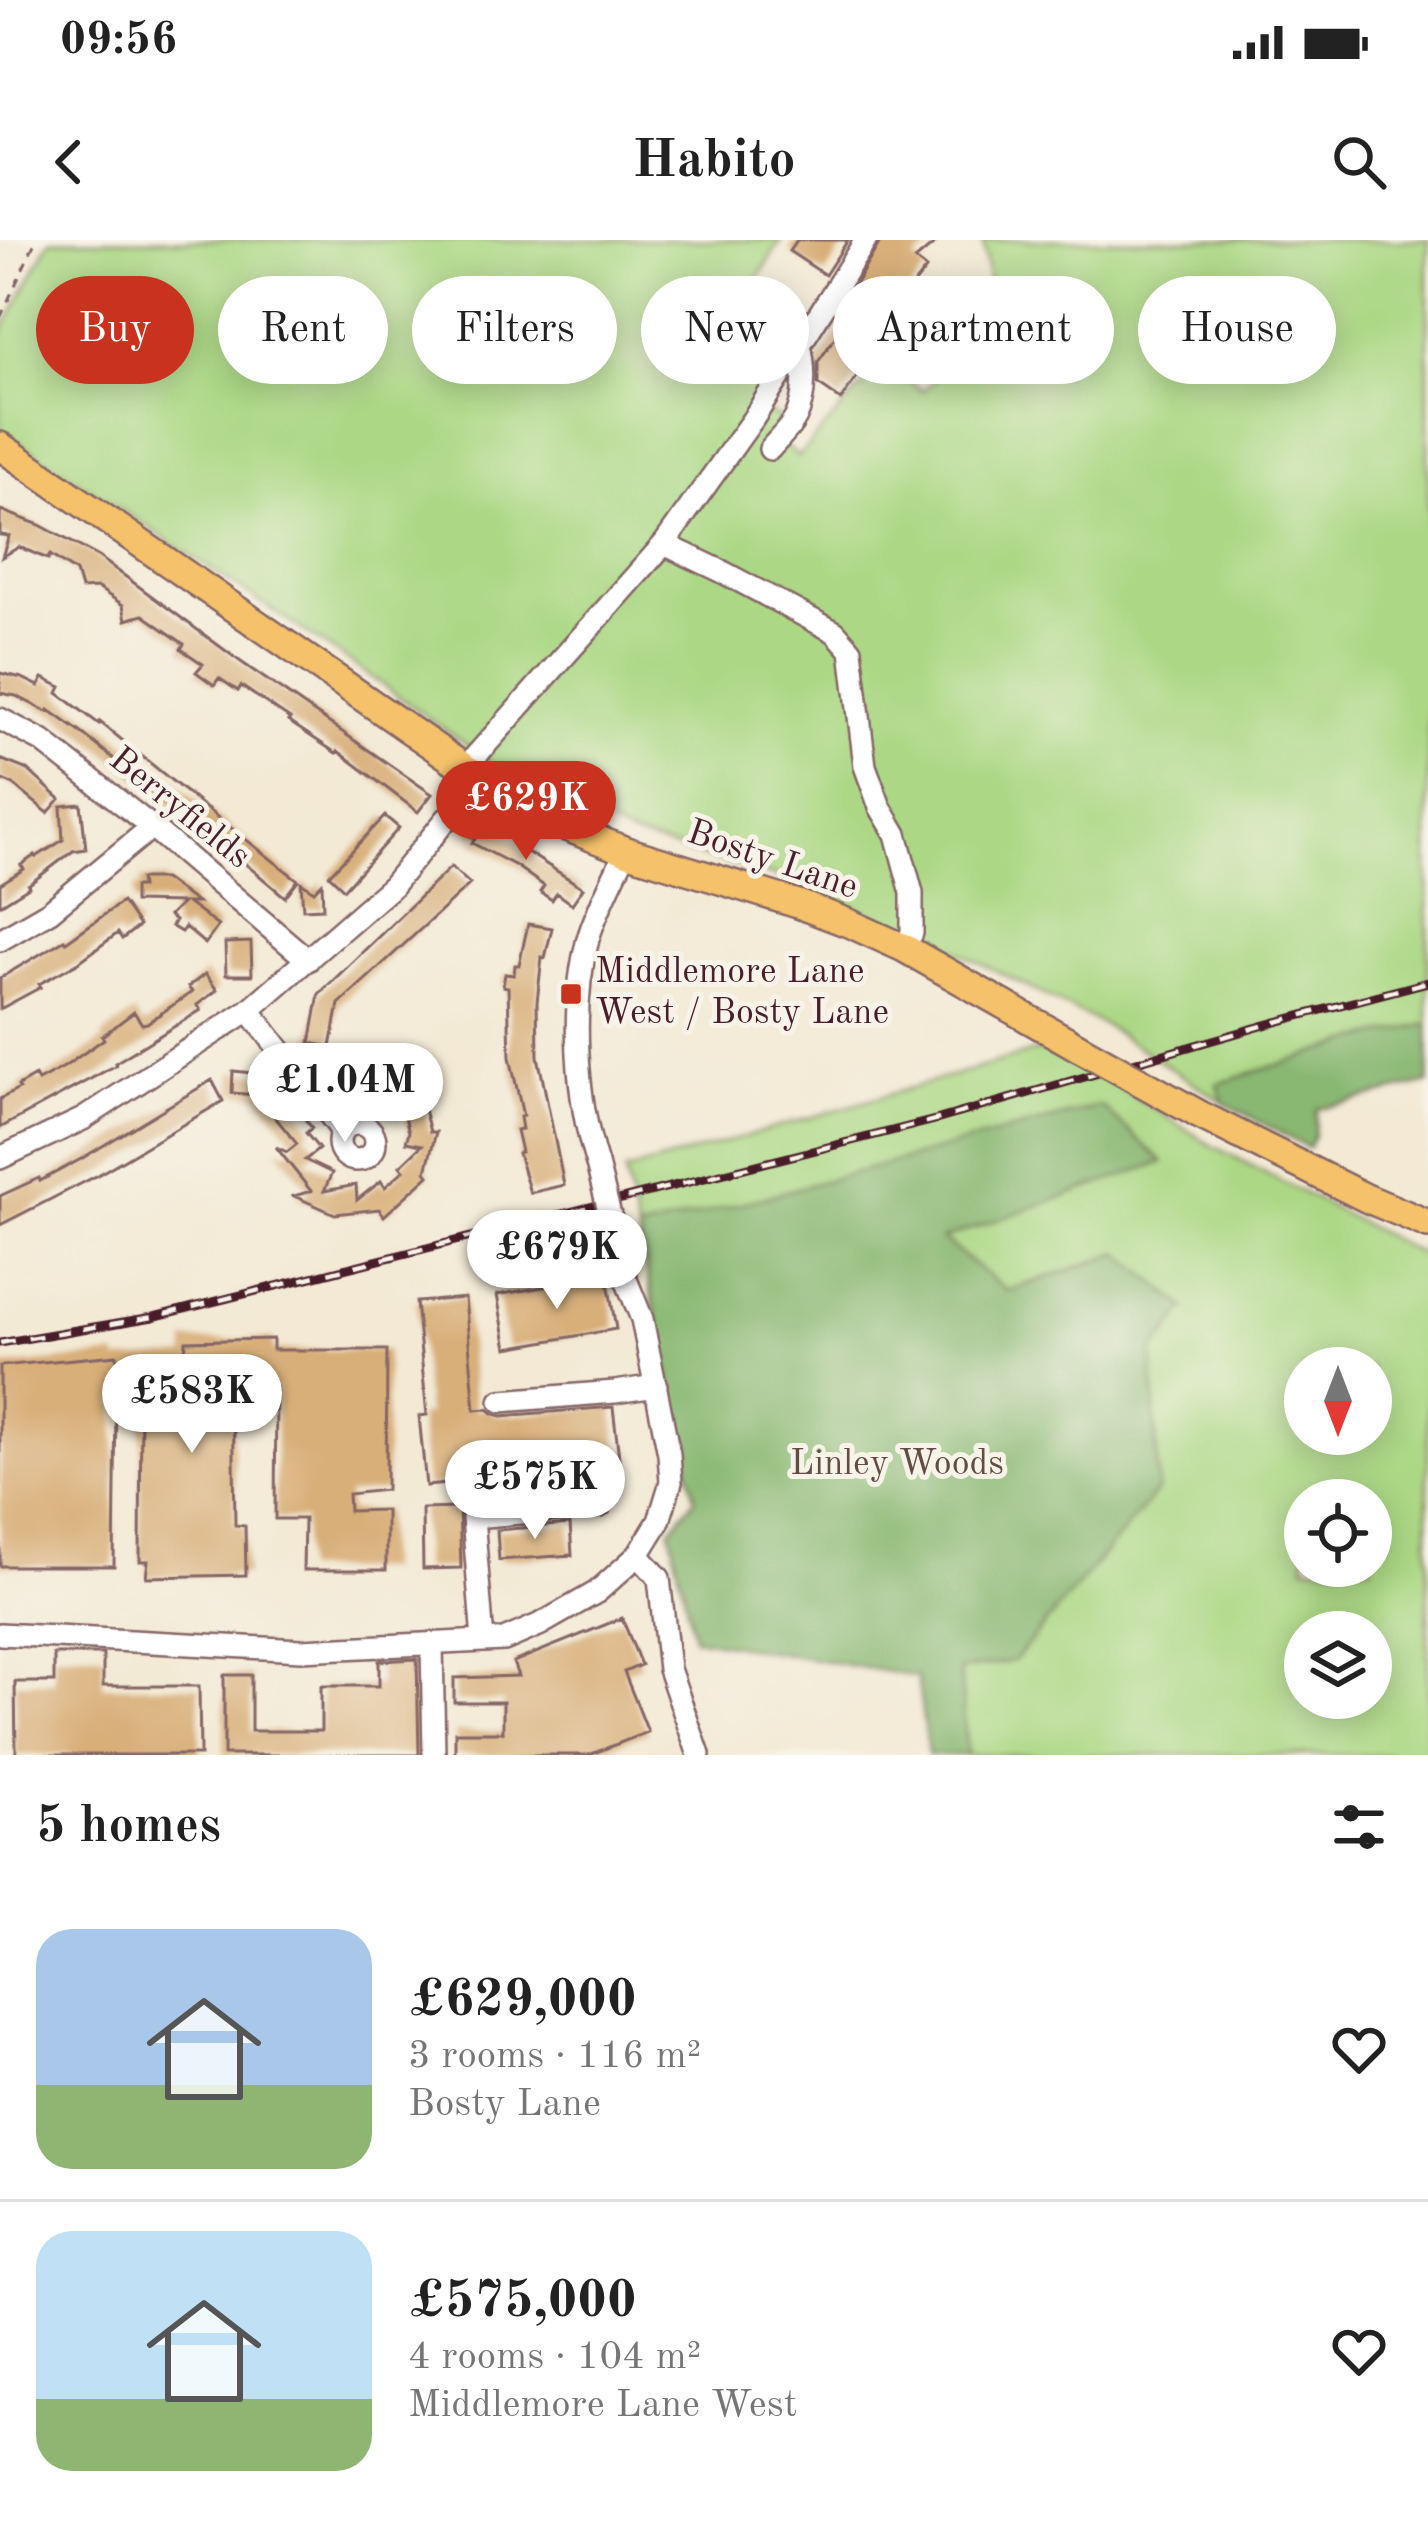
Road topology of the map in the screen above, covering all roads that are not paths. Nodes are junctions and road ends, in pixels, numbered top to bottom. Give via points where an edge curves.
1 (866, 240) edge
2 (832, 293) joint
3 (809, 330) edge
4 (775, 384) edge
5 (801, 384) edge
6 (0, 446) edge
7 (770, 449) dead end
8 (664, 544) junction
9 (0, 719) edge
10 (472, 773) junction
11 (152, 827) junction
12 (626, 851) junction
13 (0, 940) edge
14 (904, 948) junction
15 (308, 960) junction
16 (250, 1010) junction
17 (342, 1131) dead end
18 (0, 1158) edge
19 (1428, 1224) edge
20 (656, 1387) junction
21 (501, 1401) dead end
22 (600, 1506) dead end
23 (638, 1555) junction
24 (0, 1634) edge
25 (483, 1641) junction
26 (431, 1643) junction
27 (434, 1755) edge
28 (699, 1755) edge

1 - 2 street
2 - 3 street
4 - 8 street
5 - 7 street via 798,411
6 - 10 main road, Bosty Lane
8 - 10 street
8 - 14 street via 835,632 851,650 866,766 912,893
9 - 11 street, Berryfields via 42,741
10 - 12 main road, Bosty Lane via 549,820
10 - 15 street via 392,886
11 - 13 street via 50,911
11 - 15 street, Berryfields
12 - 14 main road, Bosty Lane via 798,904
12 - 20 street, bridge via 589,934 577,990 578,1057 592,1147
14 - 19 main road, Bosty Lane, bridge via 1200,1115
15 - 16 street
16 - 17 street
16 - 18 street via 83,1119
20 - 21 street
20 - 23 street via 671,1481
22 - 25 street via 473,1517
23 - 25 street via 597,1592 541,1624
23 - 28 street via 659,1578 669,1669
24 - 26 street via 301,1650
25 - 26 street
26 - 27 street

